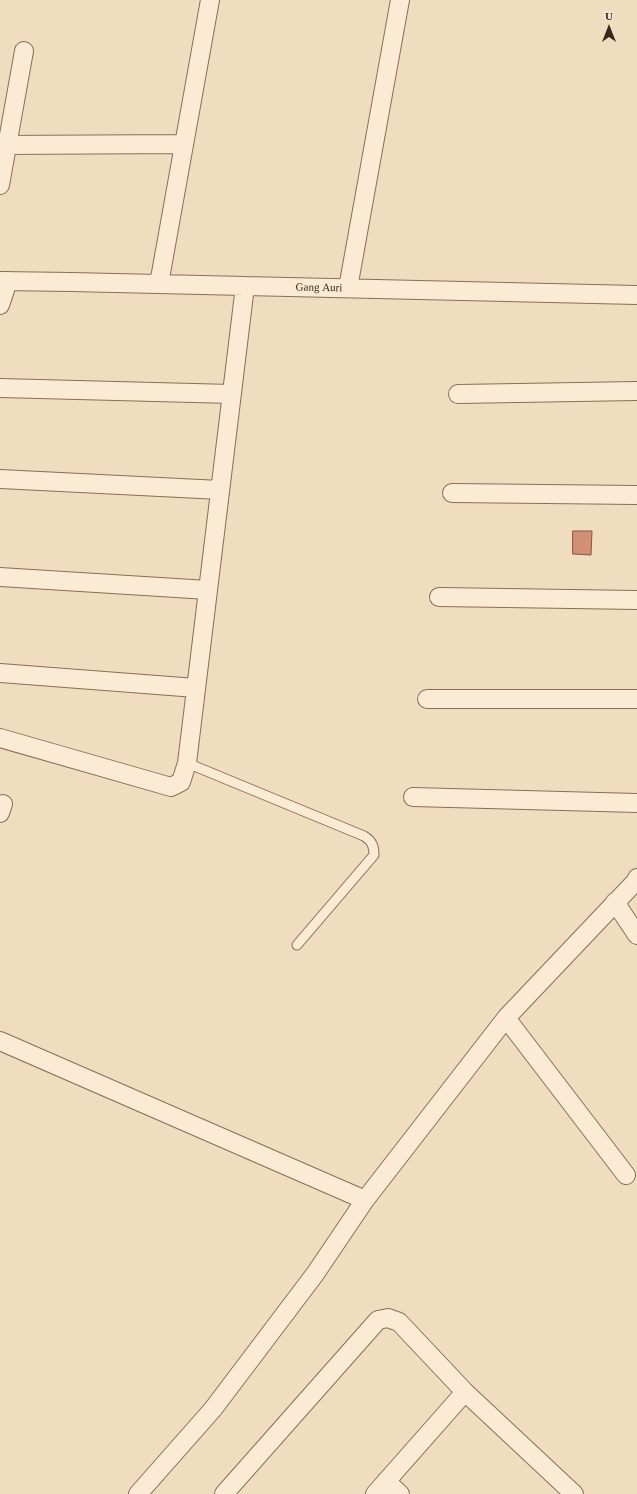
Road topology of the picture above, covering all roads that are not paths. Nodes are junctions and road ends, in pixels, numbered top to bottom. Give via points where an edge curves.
1 (210, 0) edge
2 (400, 0) edge
3 (24, 51) dead end
4 (184, 144) junction
5 (4, 145) edge
6 (0, 185) edge
7 (4, 281) edge
8 (159, 284) junction
9 (245, 286) junction
10 (348, 288) junction
11 (637, 295) edge
12 (0, 305) edge
13 (0, 388) edge
14 (637, 392) edge
15 (232, 394) junction
16 (458, 394) dead end
17 (0, 479) edge
18 (220, 490) junction
19 (452, 493) dead end
20 (637, 495) edge
21 (0, 577) edge
22 (208, 590) junction
23 (439, 597) dead end
24 (637, 600) edge
25 (0, 673) edge
26 (196, 688) junction
27 (427, 699) dead end
28 (637, 699) edge
29 (0, 738) edge
30 (187, 763) junction
31 (413, 797) dead end
32 (637, 804) edge
33 (637, 878) edge
34 (615, 902) junction
35 (637, 935) edge
36 (297, 945) dead end
37 (506, 1018) junction
38 (0, 1041) edge
39 (626, 1175) dead end
40 (364, 1200) junction
41 (464, 1392) junction
42 (380, 1488) edge
43 (138, 1494) edge
44 (224, 1494) edge
45 (400, 1494) edge
46 (574, 1494) edge

1 - 4 street
2 - 10 street
3 - 5 street
4 - 5 street
4 - 8 street
5 - 6 street
7 - 8 street, Gang Auri
7 - 12 street
8 - 9 street, Gang Auri
9 - 10 street, Gang Auri
9 - 15 street
10 - 11 street, Gang Auri
13 - 15 street
14 - 16 street
15 - 18 street
17 - 18 street
18 - 22 street
19 - 20 street
21 - 22 street
22 - 26 street
23 - 24 street
25 - 26 street
26 - 30 street
27 - 28 street
29 - 30 street via 171,786 181,782
30 - 36 lane via 371,841 374,855
31 - 32 street
33 - 34 street
34 - 35 street
34 - 37 street
37 - 39 street
37 - 40 street
38 - 40 street
40 - 43 street via 316,1274 222,1397
41 - 42 street
41 - 44 street via 399,1322 388,1318 378,1320
41 - 46 street
42 - 45 street

